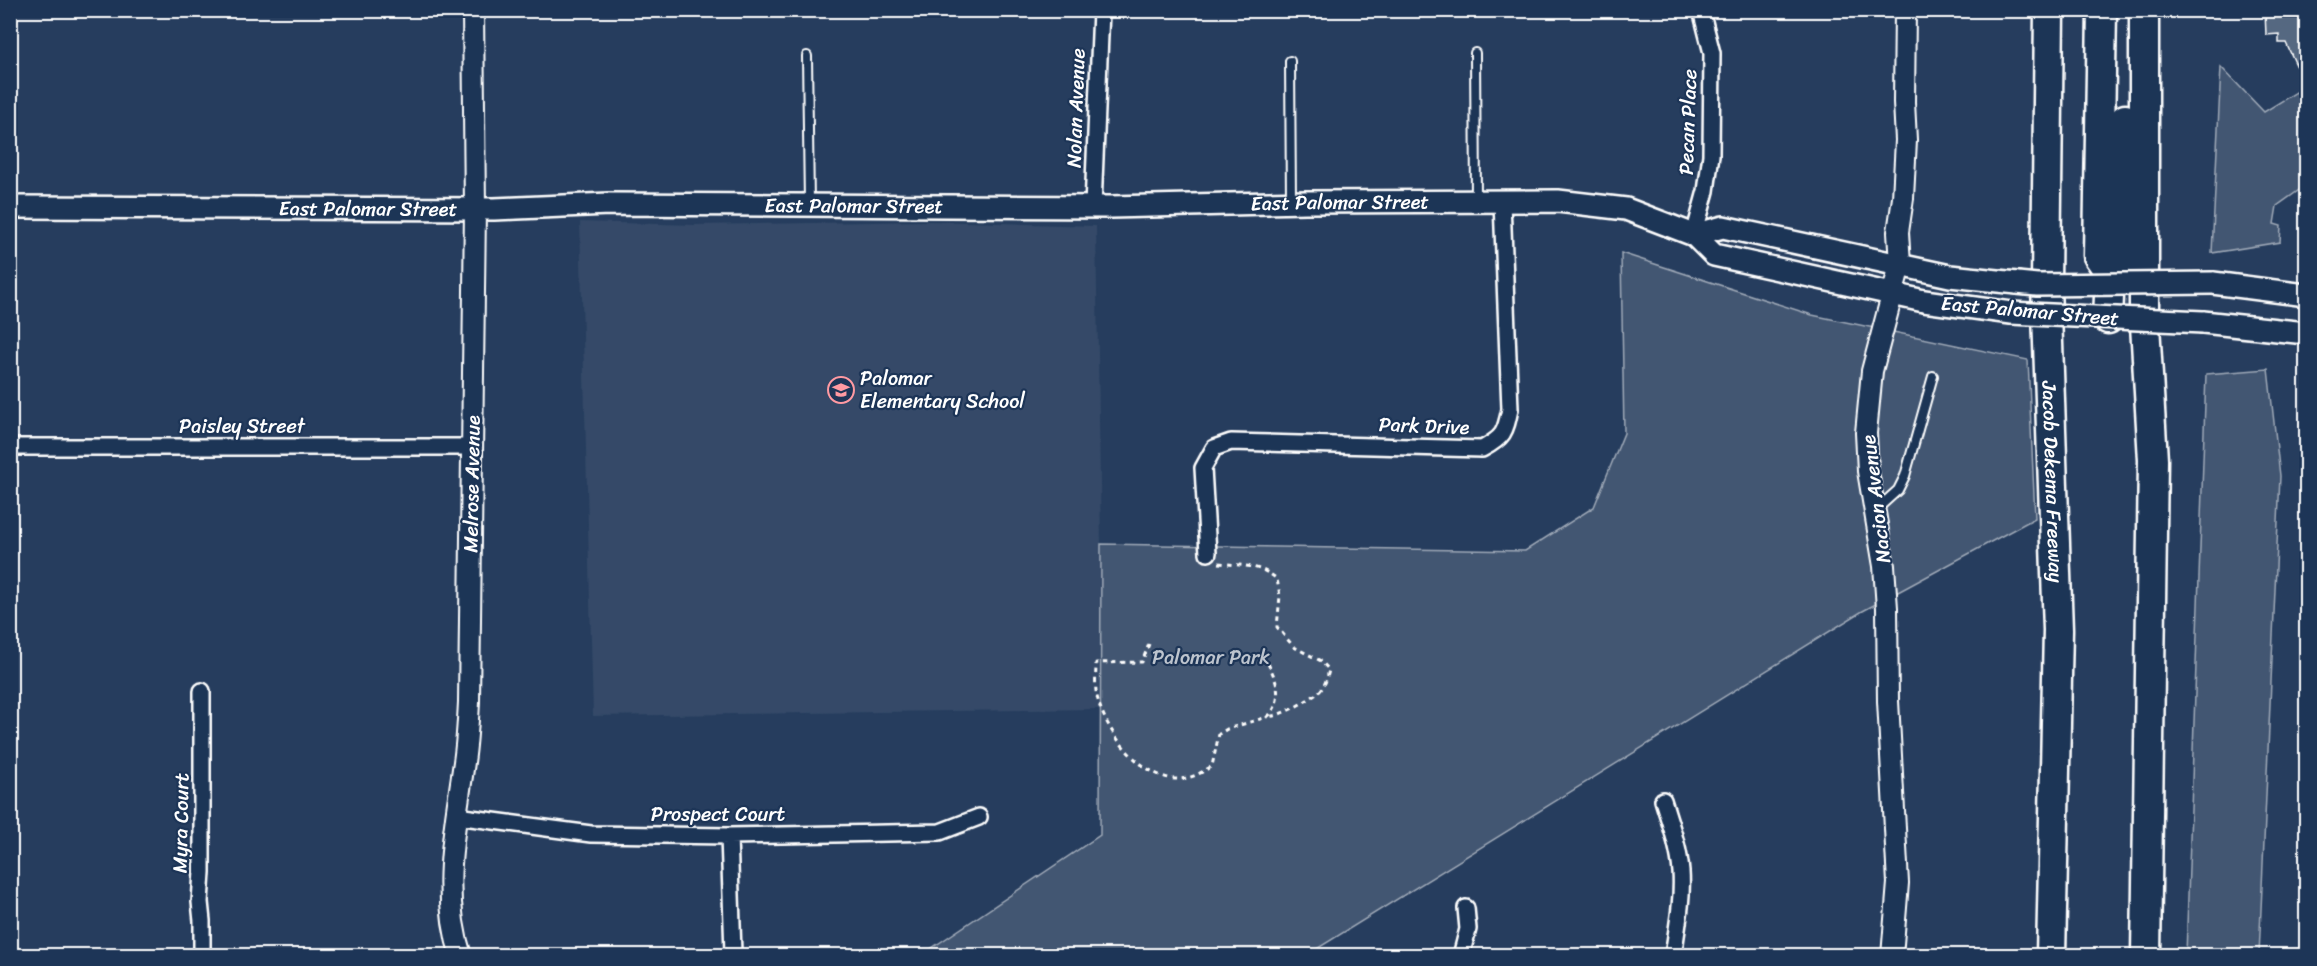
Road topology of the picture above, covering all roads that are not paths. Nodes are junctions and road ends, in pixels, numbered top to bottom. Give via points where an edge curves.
1 (473, 10) edge
2 (1101, 10) edge
3 (1701, 10) edge
4 (1905, 10) edge
5 (2049, 10) edge
6 (2120, 17) edge
7 (1475, 53) dead end
8 (807, 56) dead end
9 (1290, 61) dead end
10 (1502, 202) junction
11 (1292, 203) junction
12 (1476, 203) junction
13 (809, 205) junction
14 (10, 207) edge
15 (1093, 207) junction
16 (475, 209) junction
17 (1694, 236) junction
18 (1900, 265) junction
19 (2110, 279) junction
20 (1892, 294) junction
21 (2307, 295) edge
22 (2108, 319) junction
23 (2307, 333) edge
24 (1933, 376) dead end
25 (10, 447) edge
26 (473, 447) junction
27 (1874, 512) junction
28 (1212, 558) road end
29 (202, 692) dead end
30 (1663, 800) dead end
31 (456, 816) junction
32 (979, 817) dead end
33 (729, 836) junction
34 (1466, 908) dead end
35 (733, 953) dead end
36 (202, 956) edge
37 (461, 956) edge
38 (1461, 956) edge
39 (1673, 956) edge
40 (1892, 956) edge
41 (2051, 956) edge
42 (2146, 956) edge

1 - 16 street, Melrose Avenue
2 - 15 street, Nolan Avenue
3 - 17 street, Pecan Place via 1712,53 1711,154
4 - 18 street, Nacion Avenue via 1906,140 1898,232
5 - 41 highway, Jacob Dekema Freeway via 2046,285 2058,630
6 - 19 highway via 2123,255
6 - 42 highway via 2153,460
7 - 12 lane
8 - 13 lane
9 - 11 lane
10 - 12 main road, East Palomar Street
10 - 17 main road, East Palomar Street via 1558,201 1626,209
10 - 28 street, Park Drive via 1510,409 1499,440 1482,448 1231,442 1214,448 1203,468
11 - 12 main road, East Palomar Street
11 - 15 main road, East Palomar Street
13 - 15 main road, East Palomar Street
13 - 16 main road, East Palomar Street via 609,204
14 - 16 main road, East Palomar Street
16 - 26 street, Melrose Avenue
17 - 18 main road, East Palomar Street via 1724,227
17 - 20 main road, East Palomar Street via 1714,255
18 - 19 main road, East Palomar Street, bridge via 1950,276 2017,283
18 - 20 street, Nacion Avenue
19 - 21 main road, East Palomar Street, bridge via 2213,283
19 - 22 highway
20 - 22 main road, East Palomar Street, bridge via 2011,314
20 - 27 street, Nacion Avenue via 1868,396 1866,433
22 - 23 main road, East Palomar Street, bridge via 2203,322
24 - 27 lane via 1905,476 1898,490
25 - 26 street, Paisley Street
26 - 31 street, Melrose Avenue via 469,702
27 - 40 street, Nacion Avenue via 1887,608 1898,883
29 - 36 street, Myra Court
30 - 39 street via 1681,873
31 - 33 street, Prospect Court via 591,834
31 - 37 street, Melrose Avenue via 448,884
32 - 33 street, Prospect Court via 940,832
33 - 35 street
34 - 38 street via 1468,929

